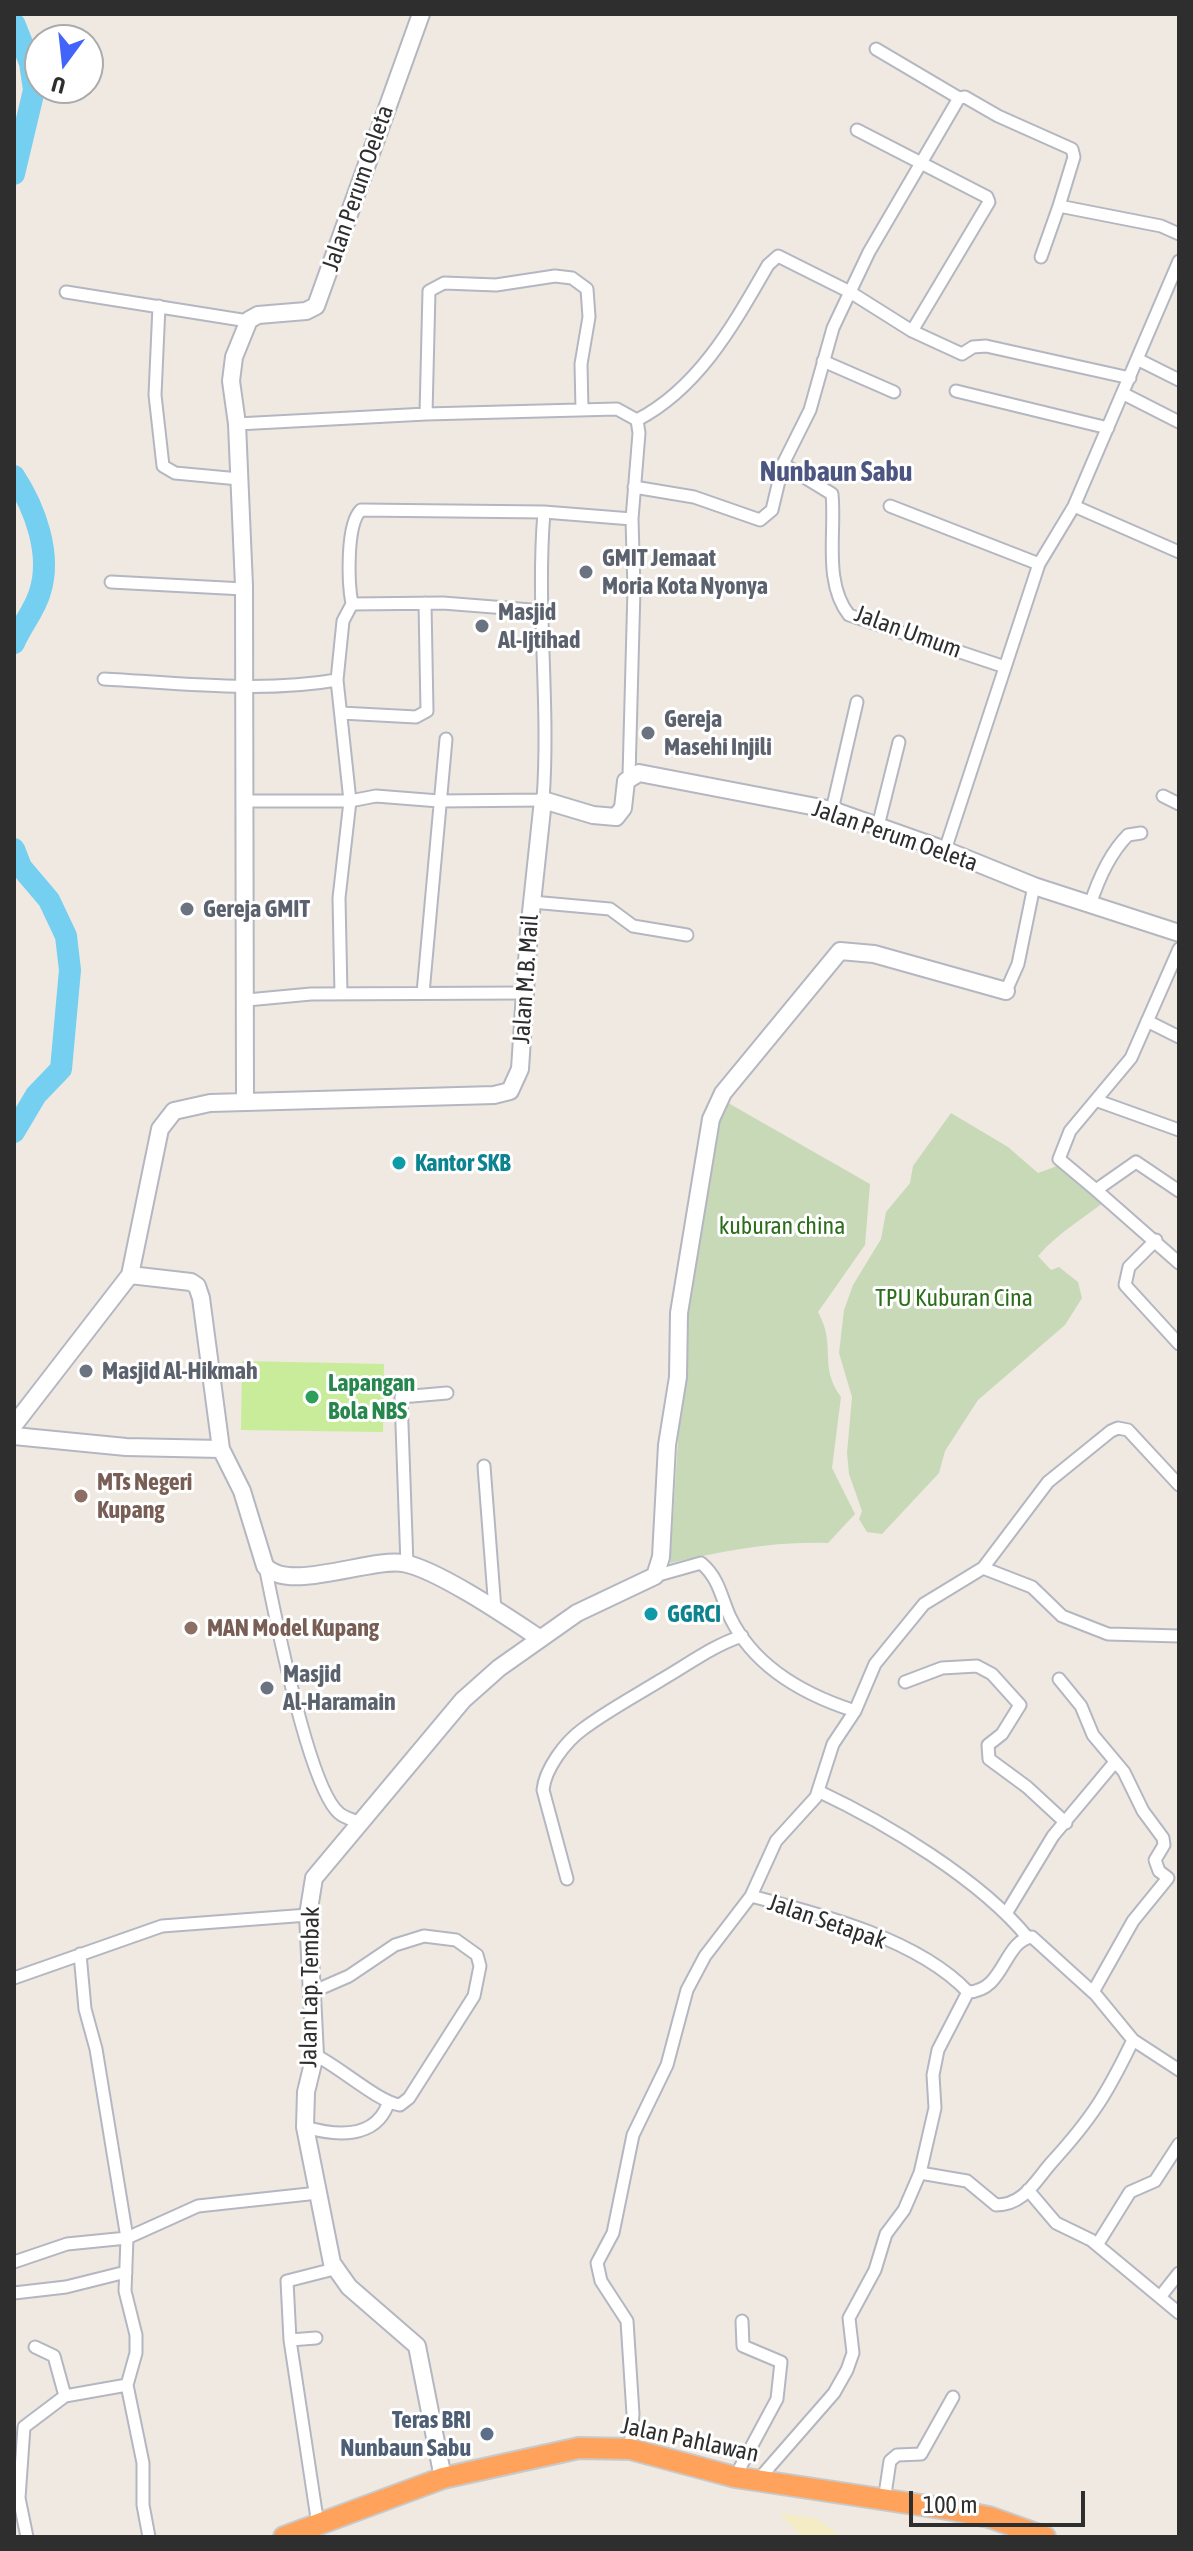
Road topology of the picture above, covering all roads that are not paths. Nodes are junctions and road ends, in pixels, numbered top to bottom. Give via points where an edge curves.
1 (421, 14) edge
2 (876, 49) dead end
3 (959, 98) junction
4 (857, 130) dead end
5 (921, 161) junction
6 (1059, 206) junction
7 (1179, 234) edge
8 (1041, 257) dead end
9 (1179, 261) edge
10 (66, 292) dead end
11 (850, 292) junction
12 (159, 306) junction
13 (253, 318) junction
14 (912, 331) junction
15 (1137, 359) junction
16 (823, 361) junction
17 (1130, 378) junction
18 (1179, 380) edge
19 (956, 391) dead end
20 (894, 392) dead end
21 (1124, 394) junction
22 (582, 410) junction
23 (426, 414) junction
24 (637, 420) junction
25 (1179, 422) edge
26 (237, 424) junction
27 (1108, 428) junction
28 (783, 464) junction
29 (239, 479) junction
30 (634, 487) junction
31 (890, 506) dead end
32 (1074, 506) junction
33 (544, 512) junction
34 (632, 519) junction
35 (1179, 552) edge
36 (1039, 564) junction
37 (111, 582) dead end
38 (244, 589) junction
39 (425, 603) junction
40 (352, 604) junction
41 (544, 611) junction
42 (1002, 666) junction
43 (104, 679) dead end
44 (337, 680) junction
45 (245, 684) junction
46 (857, 702) dead end
47 (341, 713) junction
48 (446, 739) dead end
49 (899, 742) dead end
50 (629, 776) junction
51 (1163, 796) dead end
52 (543, 800) junction
53 (243, 801) junction
54 (350, 801) junction
55 (439, 801) junction
56 (1179, 804) edge
57 (832, 810) junction
58 (878, 826) junction
59 (1141, 833) dead end
60 (945, 850) junction
61 (1034, 886) junction
62 (532, 902) junction
63 (1090, 905) junction
64 (1179, 933) edge
65 (687, 935) dead end
66 (1179, 949) edge
67 (1006, 991) joint
68 (423, 993) junction
69 (524, 993) junction
70 (341, 994) junction
71 (247, 1000) junction
72 (1147, 1021) junction
73 (1179, 1037) edge
74 (1098, 1101) junction
75 (245, 1102) junction
76 (1179, 1130) edge
77 (1096, 1190) junction
78 (1179, 1191) edge
79 (1156, 1240) junction
80 (1179, 1263) edge
81 (130, 1275) junction
82 (1179, 1344) edge
83 (447, 1393) dead end
84 (14, 1425) edge
85 (14, 1436) edge
86 (221, 1449) junction
87 (484, 1466) dead end
88 (1179, 1485) edge
89 (407, 1565) junction
90 (265, 1566) junction
91 (983, 1568) junction
92 (655, 1576) junction
93 (495, 1610) junction
94 (742, 1636) junction
95 (1179, 1636) edge
96 (539, 1638) junction
97 (1059, 1679) dead end
98 (905, 1682) dead end
99 (855, 1711) junction
100 (1115, 1762) junction
101 (818, 1791) junction
102 (361, 1823) junction
103 (1066, 1823) junction
104 (567, 1879) dead end
105 (751, 1896) junction
106 (1007, 1912) junction
107 (308, 1915) junction
108 (1028, 1938) junction
109 (80, 1954) junction
110 (14, 1978) edge
111 (968, 1992) junction
112 (1093, 1992) junction
113 (310, 1993) junction
114 (1133, 2040) junction
115 (315, 2055) junction
116 (1179, 2070) edge
117 (388, 2104) junction
118 (305, 2127) junction
119 (1179, 2144) edge
120 (920, 2173) junction
121 (1028, 2190) junction
122 (318, 2193) junction
123 (127, 2238) junction
124 (1097, 2245) junction
125 (14, 2262) edge
126 (334, 2269) junction
127 (126, 2272) junction
128 (1179, 2273) edge
129 (14, 2293) edge
130 (1160, 2297) junction
131 (1179, 2313) edge
132 (742, 2321) dead end
133 (316, 2338) dead end
134 (290, 2340) junction
135 (35, 2347) dead end
136 (127, 2385) junction
137 (65, 2396) junction
138 (953, 2397) dead end
139 (630, 2449) junction
140 (735, 2477) junction
141 (443, 2478) junction
142 (758, 2480) junction
143 (884, 2501) junction
144 (318, 2525) junction
145 (27, 2537) edge
146 (149, 2537) edge
147 (284, 2537) edge
148 (1045, 2537) edge

1 - 13 street, Jalan Perum Oeleta via 336,241 319,301 306,311
2 - 3 street
3 - 5 street
3 - 6 street via 1074,151
4 - 5 street
5 - 11 street
5 - 14 street via 989,202
6 - 7 street
6 - 8 street
9 - 15 street
10 - 12 street
11 - 14 street
11 - 16 street
11 - 24 street via 778,256 696,373 669,401
12 - 13 street
12 - 29 street via 155,395 163,466 175,473
13 - 26 street via 234,357 231,381
14 - 17 street via 962,354 980,346 1016,351
15 - 17 street
15 - 18 street
16 - 20 street
16 - 28 street via 810,410
17 - 21 street
19 - 27 street
21 - 25 street
21 - 27 street
22 - 23 street
22 - 23 street via 587,289 572,278 555,276 496,285 444,283 429,291
22 - 24 street via 617,409
23 - 26 street
24 - 30 street
26 - 29 street
27 - 32 street
28 - 30 street via 772,510 760,520 694,497
28 - 42 street, Jalan Umum via 832,494 835,576 849,615
29 - 38 street
30 - 34 street
31 - 36 street
32 - 35 street
32 - 36 street
33 - 34 street
33 - 40 street via 361,510 352,532
33 - 41 street, Jalan M.B. Mail
34 - 50 street
36 - 42 street
37 - 38 street
38 - 45 street
39 - 40 street
39 - 41 street
39 - 47 street via 427,711 416,717
40 - 44 street via 343,621
41 - 52 street, Jalan M.B. Mail
42 - 60 street
43 - 45 street
44 - 45 street
44 - 47 street
45 - 53 street
46 - 57 street
47 - 54 street
48 - 55 street
49 - 58 street
50 - 52 street via 616,817
50 - 57 street, Jalan Perum Oeleta via 649,773
51 - 56 street
52 - 55 street
52 - 62 street, Jalan M.B. Mail
53 - 54 street
53 - 71 street
54 - 55 street via 376,796
54 - 70 street via 339,898
55 - 68 street
57 - 58 street, Jalan Perum Oeleta
58 - 60 street, Jalan Perum Oeleta
59 - 63 street via 1128,835 1118,846
60 - 61 street, Jalan Perum Oeleta
61 - 63 street, Jalan Perum Oeleta
61 - 67 street via 1018,964
62 - 65 street via 610,909 633,926
62 - 69 street, Jalan M.B. Mail
63 - 64 street, Jalan Perum Oeleta
66 - 72 street
67 - 92 street via 874,954 840,951 723,1093 711,1119 679,1313 678,1377
68 - 69 street
68 - 70 street
69 - 75 street, Jalan M.B. Mail via 520,1069 506,1093
70 - 71 street
71 - 75 street
72 - 73 street
72 - 74 street via 1131,1058
74 - 76 street
74 - 77 street via 1070,1131 1059,1159
75 - 81 street via 187,1106 162,1123
77 - 78 street via 1136,1162
77 - 79 street
79 - 80 street
79 - 82 street via 1129,1267 1125,1285
81 - 84 street
81 - 86 street via 197,1286
83 - 89 street via 401,1397
85 - 86 street
86 - 90 street via 242,1491
87 - 93 street
88 - 91 street, Jalan Setapak via 1128,1430 1118,1428 1075,1457 1031,1500
89 - 90 street via 280,1576
89 - 93 street
90 - 102 street via 299,1717 321,1779 339,1813
91 - 95 street via 1032,1587 1062,1616 1108,1634
91 - 99 street, Jalan Setapak via 924,1604 875,1664
92 - 94 street via 701,1563 715,1579
92 - 96 street, Jalan Lap. Tembak via 577,1613
93 - 96 street
94 - 99 street via 763,1662 790,1682
94 - 104 street via 706,1651 620,1705 563,1749 543,1790
96 - 102 street, Jalan Lap. Tembak via 463,1700
97 - 100 street
98 - 103 street via 960,1664 992,1674 1020,1705 1002,1734 988,1745 989,1759
99 - 101 street, Jalan Setapak via 833,1744
100 - 103 street
100 - 112 street via 1163,1838 1155,1860 1167,1882 1133,1921
101 - 105 street, Jalan Setapak via 776,1841
101 - 106 street via 873,1819
102 - 107 street, Jalan Lap. Tembak via 314,1878
103 - 106 street
105 - 111 street, Jalan Setapak via 902,1947 941,1967
105 - 139 street via 705,1956 687,1990 667,2065 633,2135 613,2233 597,2263 601,2281 627,2321
106 - 108 street
107 - 109 street via 182,1922
107 - 113 street, Jalan Lap. Tembak
108 - 111 street via 987,1986
108 - 112 street via 1038,1941
109 - 110 street
109 - 123 street via 85,2009
111 - 120 street via 938,2050 935,2108
112 - 114 street
113 - 115 street, Jalan Lap. Tembak
113 - 117 street via 416,1938 439,1935 477,1955 478,1982 465,2014 409,2098 400,2105
114 - 116 street
114 - 121 street via 1103,2101
115 - 117 street
115 - 118 street, Jalan Lap. Tembak
117 - 118 street via 383,2116 359,2132
118 - 122 street, Jalan Lap. Tembak
119 - 124 street via 1155,2181 1130,2192
120 - 121 street via 967,2181 996,2205 1017,2201
120 - 142 street via 849,2318 853,2353 842,2381
121 - 124 street via 1056,2223
122 - 123 street via 198,2206
122 - 126 street, Jalan Lap. Tembak
123 - 125 street via 67,2244
123 - 127 street
124 - 130 street
126 - 134 street via 287,2281
126 - 141 street via 417,2346
127 - 129 street
127 - 136 street via 136,2335
128 - 130 street
130 - 131 street
132 - 140 street via 743,2346 781,2362 777,2399
133 - 134 street
134 - 144 street
135 - 137 street via 54,2356
136 - 137 street
136 - 146 street via 143,2463
137 - 145 street via 24,2427 19,2498
138 - 143 street via 921,2454 897,2455 890,2461
139 - 140 highway, Jalan Pahlawan
139 - 141 highway, Jalan Pahlawan via 550,2452
140 - 142 highway, Jalan Pahlawan
141 - 144 highway, Jalan Pahlawan
142 - 143 highway, Jalan Pahlawan
143 - 148 highway, Jalan Pahlawan via 989,2517
144 - 147 highway, Jalan Pahlawan

